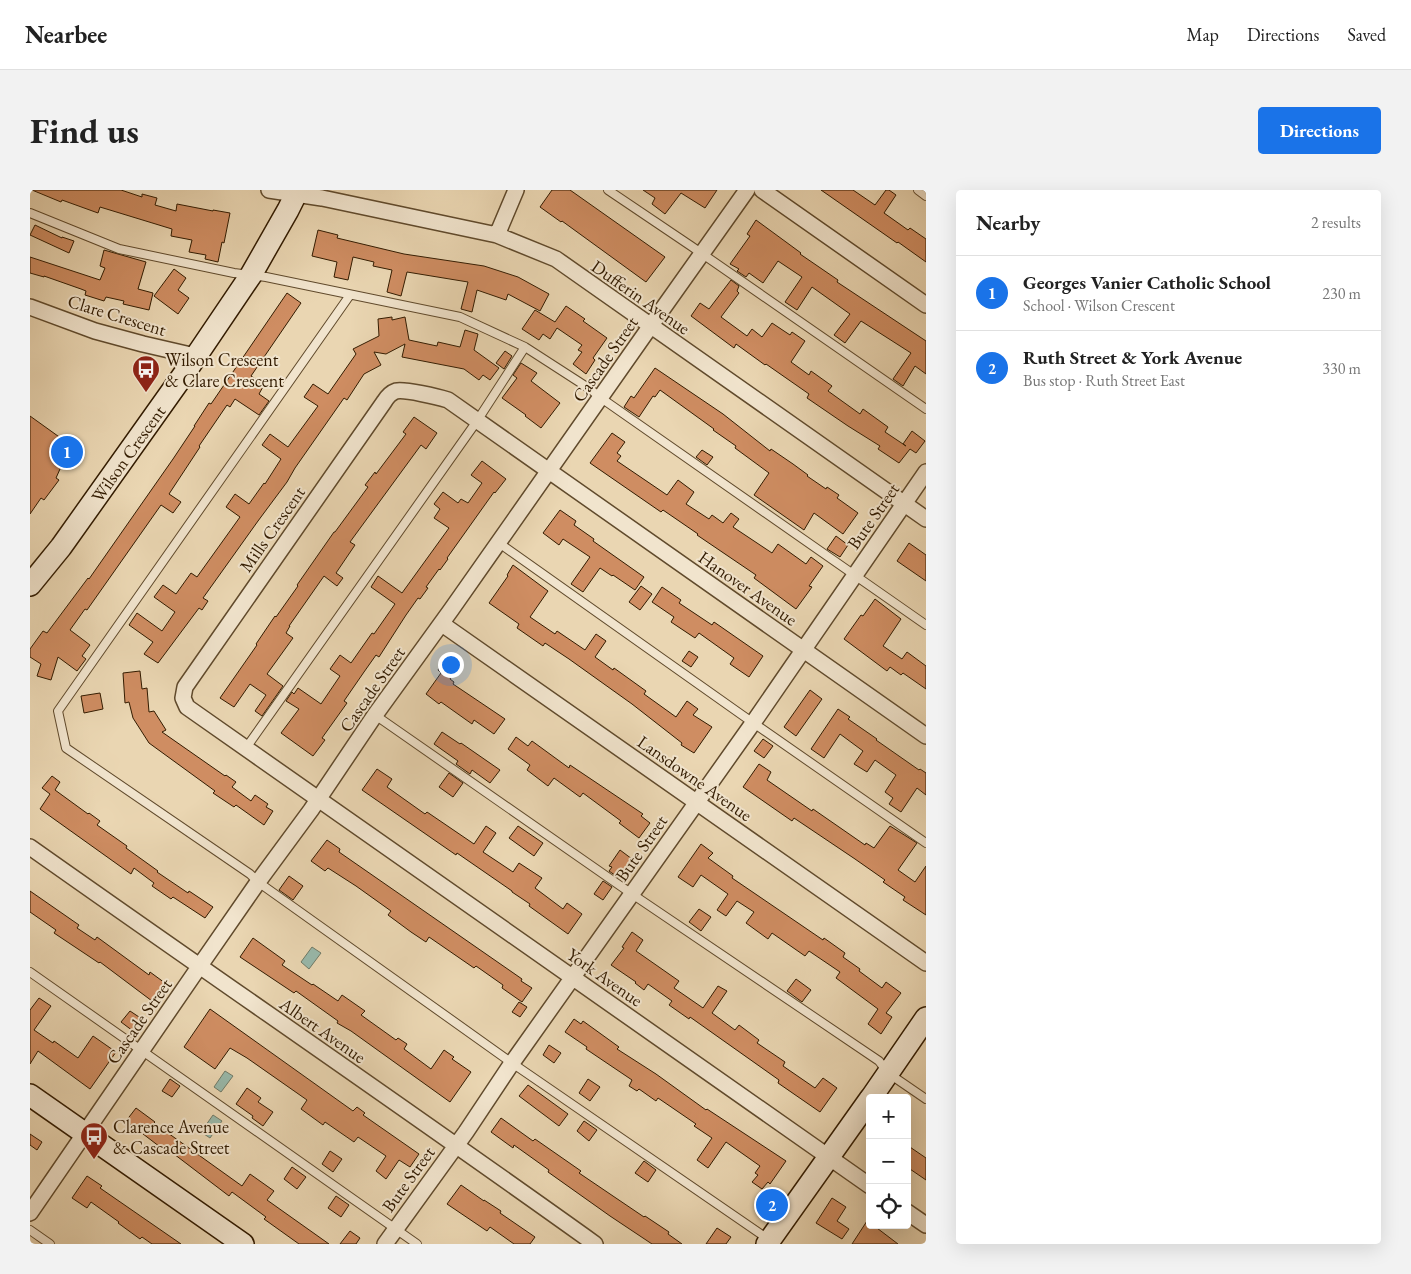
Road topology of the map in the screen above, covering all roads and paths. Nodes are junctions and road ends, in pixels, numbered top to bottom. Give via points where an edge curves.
1 (269, 190) edge
2 (516, 190) edge
3 (608, 190) edge
4 (747, 190) edge
5 (762, 190) edge
6 (918, 190) edge
7 (297, 192) edge
8 (926, 196) edge
9 (30, 213) edge
10 (497, 235) junction
11 (701, 253) junction
12 (251, 275) junction
13 (350, 295) junction
14 (926, 305) edge
15 (30, 307) edge
16 (651, 326) junction
17 (525, 347) junction
18 (195, 356) junction
19 (601, 398) junction
20 (926, 410) edge
21 (477, 421) junction
22 (549, 471) junction
23 (926, 472) edge
24 (904, 503) junction
25 (926, 519) edge
26 (499, 543) junction
27 (854, 576) junction
28 (30, 585) edge
29 (442, 624) junction
30 (926, 625) edge
31 (804, 650) junction
32 (375, 715) junction
33 (753, 723) junction
34 (926, 736) edge
35 (246, 748) junction
36 (319, 799) junction
37 (696, 802) junction
38 (926, 843) edge
39 (30, 847) edge
40 (258, 882) junction
41 (632, 894) junction
42 (926, 963) edge
43 (199, 967) junction
44 (30, 972) edge
45 (573, 977) junction
46 (926, 1018) edge
47 (141, 1050) junction
48 (512, 1063) junction
49 (888, 1073) junction
50 (873, 1094) edge
51 (30, 1095) edge
52 (926, 1099) edge
53 (866, 1104) edge
54 (84, 1133) junction
55 (456, 1145) junction
56 (829, 1157) junction
57 (867, 1184) edge
58 (30, 1213) edge
59 (911, 1215) edge
60 (926, 1225) edge
61 (396, 1229) junction
62 (30, 1230) edge
63 (770, 1243) edge
64 (50, 1244) edge
65 (243, 1244) edge
66 (385, 1244) edge
67 (417, 1244) edge
68 (595, 1244) edge

1 - 7 street, Dufferin Avenue
2 - 10 street
3 - 11 lane
4 - 11 street, Cascade Street
5 - 14 street
6 - 8 lane
7 - 10 street, Dufferin Avenue
7 - 12 street, Wilson Crescent
9 - 12 lane via 119,249
10 - 16 street, Dufferin Avenue via 556,259
11 - 16 street, Cascade Street
11 - 20 lane
12 - 13 lane
12 - 18 street, Wilson Crescent
13 - 17 lane via 460,317
13 - 40 lane via 58,711 66,748
15 - 18 street, Clare Crescent via 95,331
16 - 19 street, Cascade Street
16 - 24 street, Dufferin Avenue
17 - 19 lane
17 - 21 lane
18 - 28 street, Wilson Crescent via 61,547
19 - 22 street, Cascade Street
19 - 27 lane
21 - 22 street, Mills Crescent
21 - 35 lane
21 - 35 street, Mills Crescent via 448,400 397,391 390,394 378,410 184,687 183,698 187,707
22 - 26 street, Cascade Street
22 - 31 street, Hanover Avenue
23 - 24 street, Bute Street
24 - 25 street, Dufferin Avenue
24 - 27 street, Bute Street
26 - 29 street, Cascade Street
26 - 33 lane
27 - 30 lane
27 - 31 street, Bute Street
29 - 32 street, Cascade Street
29 - 37 street, Lansdowne Avenue
31 - 33 street, Bute Street
31 - 34 street, Hanover Avenue
32 - 36 street, Cascade Street
32 - 41 lane
33 - 37 street, Bute Street
33 - 38 lane
35 - 36 street, Mills Crescent
36 - 40 street, Cascade Street
36 - 45 street, York Avenue
37 - 41 street, Bute Street
37 - 42 street, Lansdowne Avenue
39 - 43 street, Albert Avenue
40 - 43 street, Cascade Street
40 - 48 lane
41 - 45 street, Bute Street
41 - 49 lane via 879,1061
43 - 47 street, Cascade Street
43 - 55 street, Albert Avenue
44 - 47 lane
45 - 48 street, Bute Street
45 - 56 street, York Avenue
46 - 49 street
47 - 54 street, Cascade Street
47 - 61 lane
48 - 55 street, Bute Street
48 - 63 lane
49 - 50 street
49 - 52 lane
51 - 54 street
53 - 56 street
54 - 58 street, Cascade Street
54 - 65 street
55 - 61 street, Bute Street
55 - 68 street, Albert Avenue
56 - 57 street, York Avenue
56 - 63 street
59 - 60 street
61 - 66 street, Bute Street
61 - 67 lane
62 - 64 lane

